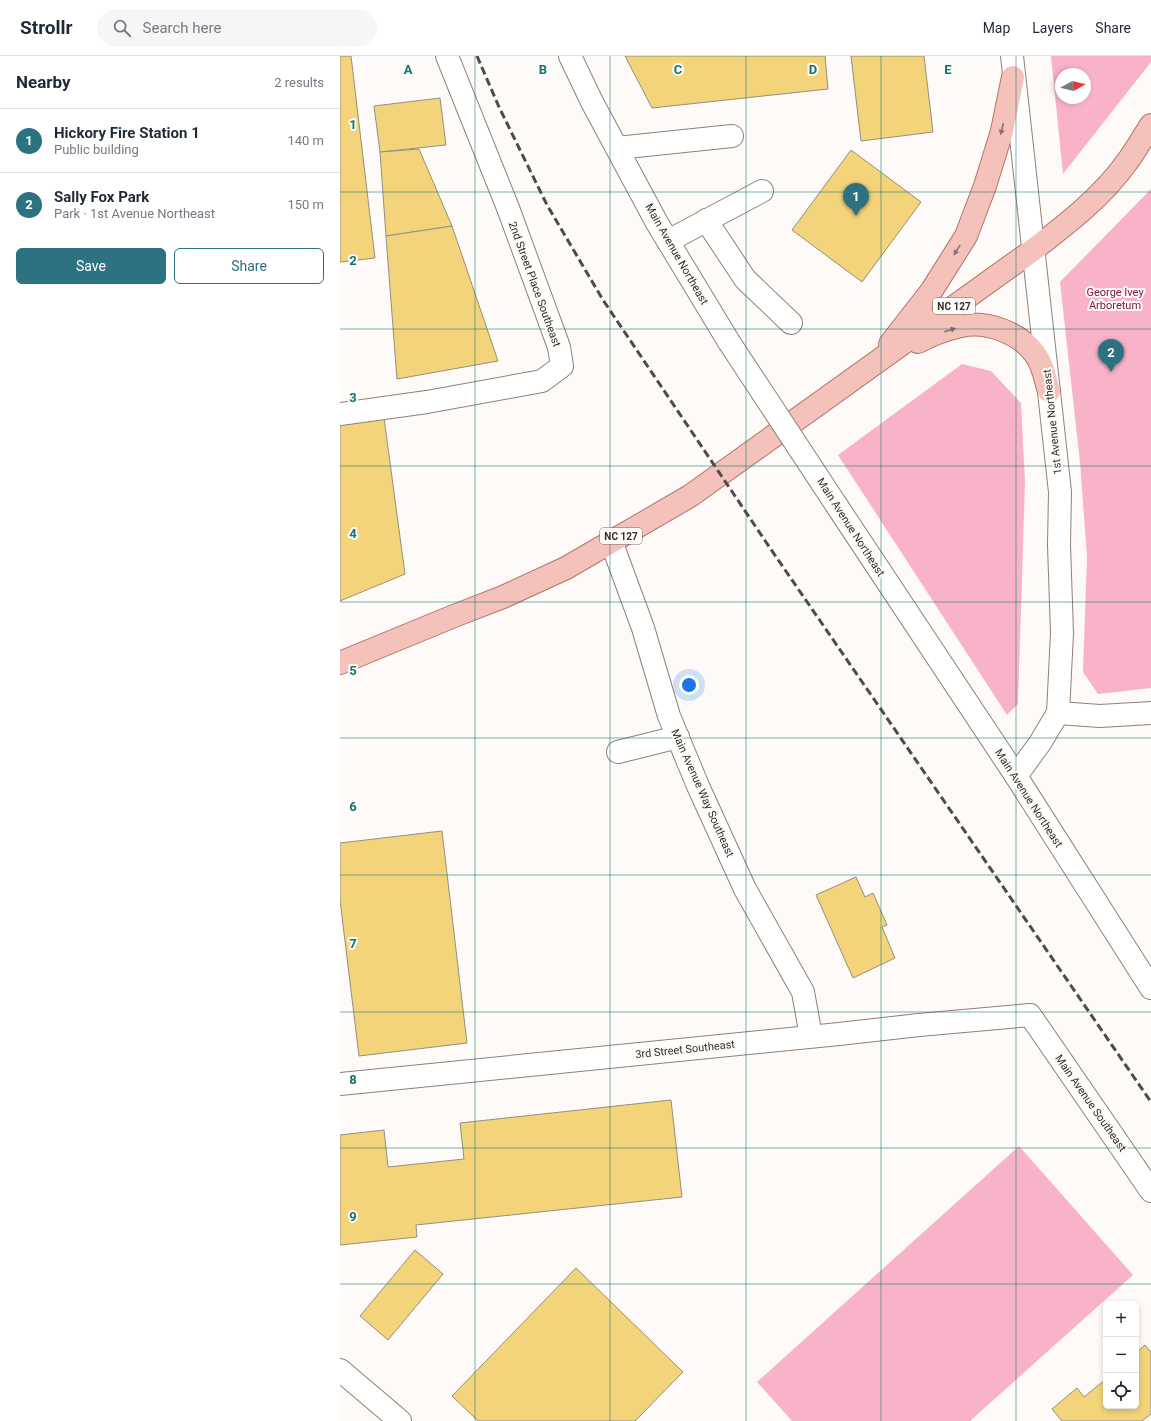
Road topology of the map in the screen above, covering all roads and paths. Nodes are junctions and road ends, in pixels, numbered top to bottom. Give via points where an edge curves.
1 (447, 56) edge
2 (570, 56) edge
3 (1012, 66) edge
4 (1151, 125) edge
5 (732, 136) dead end
6 (617, 148) junction
7 (762, 191) dead end
8 (706, 220) junction
9 (668, 241) junction
10 (1033, 250) junction
11 (791, 323) dead end
12 (876, 363) junction
13 (1049, 391) junction
14 (340, 414) edge
15 (611, 541) junction
16 (340, 663) edge
17 (1058, 713) junction
18 (1151, 713) edge
19 (678, 737) junction
20 (618, 752) dead end
21 (1016, 776) junction
22 (1151, 988) edge
23 (1030, 1015) joint
24 (811, 1036) junction
25 (340, 1084) edge
26 (1151, 1191) edge
27 (340, 1370) edge
28 (400, 1421) edge

1 - 14 street, 2nd Street Place Southeast via 508,208 559,347 562,366 542,382
2 - 6 street, Main Avenue Northeast
3 - 10 street, 1st Avenue Northeast
3 -> 12 main road via 1002,131 966,236 932,290
4 - 10 main road, NC 127 via 1127,162 1102,191 1074,219
5 - 6 street
6 - 9 street, Main Avenue Northeast
7 - 8 street
8 - 9 street
8 - 11 street via 745,279
9 - 21 street, Main Avenue Northeast, bridge via 729,342
10 - 12 main road, NC 127
10 - 13 street, 1st Avenue Northeast
12 -> 13 main road via 926,338 962,326 990,326 1021,340 1035,354
12 - 15 main road, NC 127 via 690,496
13 - 17 street, 1st Avenue Northeast via 1060,492 1062,633
15 - 16 main road, NC 127 via 566,568 503,597
15 - 19 street, Main Avenue Way Southeast via 643,628 669,716
17 - 18 street via 1100,716
17 - 21 street, 1st Avenue Northeast
19 - 20 street
19 - 24 street, Main Avenue Way Southeast via 745,889 803,992
21 - 22 street, Main Avenue Northeast
23 - 24 street, 3rd Street Southeast
23 - 26 street, Main Avenue Southeast
24 - 25 street, 3rd Street Southeast
27 - 28 street

